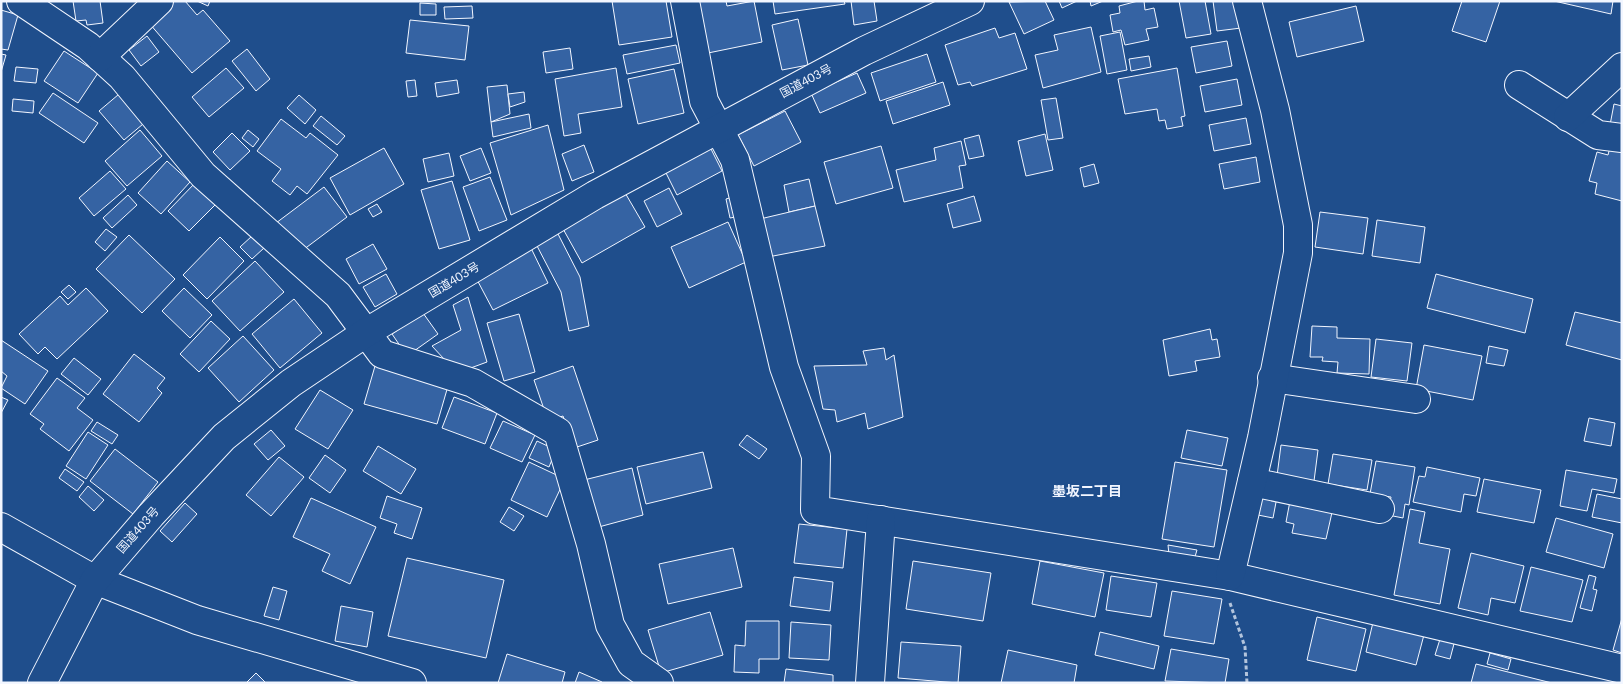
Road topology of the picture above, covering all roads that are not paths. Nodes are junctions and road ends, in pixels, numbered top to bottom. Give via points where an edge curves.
1 (21, 1) edge
2 (159, 1) edge
3 (685, 1) edge
4 (970, 1) edge
5 (1247, 1) edge
6 (100, 57) junction
7 (1622, 67) edge
8 (1518, 85) dead end
9 (1568, 117) junction
10 (719, 128) junction
11 (1622, 138) edge
12 (367, 332) junction
13 (1272, 378) junction
14 (1416, 399) dead end
15 (1252, 482) junction
16 (1380, 509) dead end
17 (881, 520) junction
18 (1, 527) edge
19 (1230, 576) junction
20 (95, 580) junction
21 (1622, 669) edge
22 (42, 683) edge
23 (412, 683) edge
24 (659, 683) edge
25 (870, 683) edge

1 - 6 main road
2 - 6 main road
3 - 10 main road via 704,101
4 - 10 main road, 国道403号 via 864,51
5 - 13 main road via 1275,110 1298,226 1298,252
6 - 12 main road via 122,77 203,175 338,295
7 - 9 main road
8 - 9 main road
9 - 11 main road via 1598,135
10 - 12 main road, 国道403号 via 595,195
10 - 17 main road via 735,160 784,367 816,456 815,510
12 - 20 main road, 国道403号 via 290,383 224,437
12 - 24 main road via 382,354 473,383 558,432 591,544 610,625 631,663
13 - 14 main road
13 - 15 main road
15 - 16 main road
15 - 19 main road
17 - 19 main road
17 - 25 main road
18 - 20 main road
19 - 21 main road
20 - 22 main road, 国道403号
20 - 23 main road via 197,620

